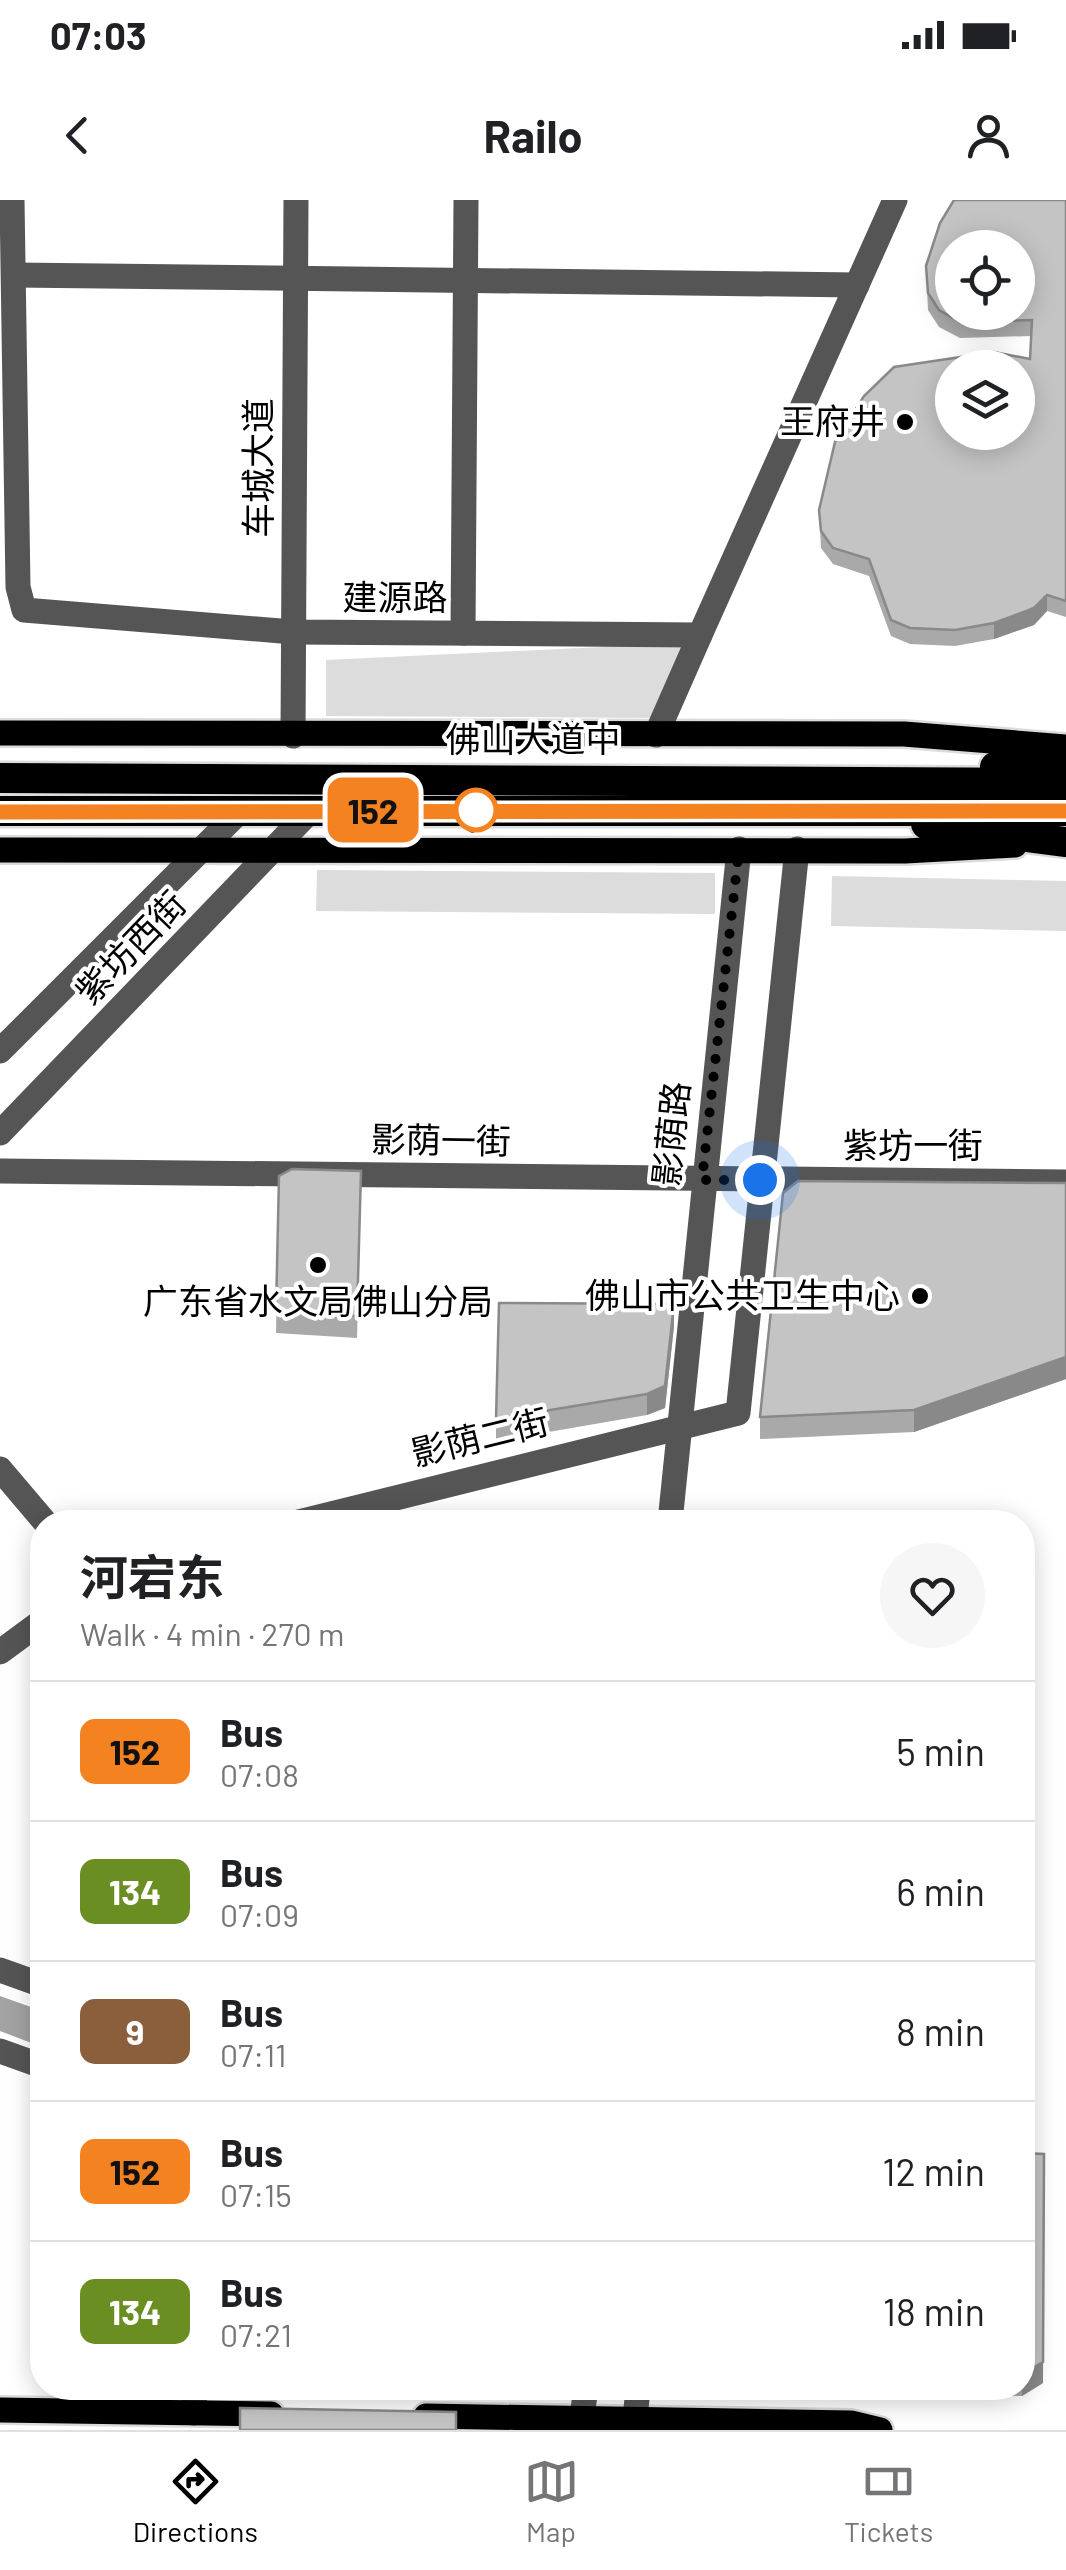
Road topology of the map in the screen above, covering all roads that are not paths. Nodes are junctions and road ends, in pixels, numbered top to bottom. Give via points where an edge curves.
1 (12, 200) edge
2 (296, 200) edge
3 (466, 200) edge
4 (895, 200) edge
5 (14, 275) junction
6 (296, 276) junction
7 (465, 279) junction
8 (857, 286) junction
9 (9, 433) edge
10 (293, 632) junction
11 (463, 633) junction
12 (700, 635) junction
13 (0, 733) edge
14 (656, 735) junction
15 (292, 736) junction
16 (1066, 747) edge
17 (1066, 758) edge
18 (0, 778) edge
19 (1066, 783) edge
20 (852, 795) junction
21 (241, 810) junction
22 (311, 810) junction
23 (1066, 811) edge
24 (0, 812) edge
25 (1066, 842) edge
26 (202, 848) junction
27 (739, 849) junction
28 (797, 849) junction
29 (0, 850) edge
30 (274, 850) junction
31 (0, 1051) edge
32 (0, 1133) edge
33 (0, 1170) edge
34 (702, 1180) junction
35 (760, 1180) junction
36 (1066, 1182) edge
37 (678, 1426) junction
38 (0, 1469) edge
39 (35, 1510) edge
40 (353, 1510) edge
41 (671, 1510) edge
42 (30, 1631) edge
43 (0, 1652) edge
44 (0, 1970) edge
45 (30, 1981) edge
46 (0, 2051) edge
47 (30, 2062) edge
48 (0, 2410) edge
49 (194, 2410) edge
50 (291, 2414) edge
51 (407, 2416) edge
52 (581, 2424) edge
53 (634, 2424) edge
54 (880, 2430) edge

1 - 5 street, 建源路
2 - 6 street, 车城大道
3 - 7 street
4 - 8 street
5 - 6 street
5 - 9 street, 建源路
6 - 7 street
6 - 10 street, 车城大道
7 - 8 street
7 - 11 street
8 - 12 street
9 - 10 street, 建源路 via 24,610
10 - 11 street, 建源路
10 - 15 street, 车城大道
11 - 12 street, 建源路
12 - 14 street
13 - 15 main road
14 - 15 main road
14 - 16 main road via 904,734
17 - 20 highway
18 - 20 highway, 佛山大道中
19 - 20 highway, 佛山大道中
20 - 22 highway, 佛山大道中
20 - 23 highway, 佛山大道中
20 - 25 highway via 986,835
21 - 22 highway, 佛山大道中
21 - 24 highway, 佛山大道中
21 - 26 street, 紫坊西街
22 - 30 street, 紫坊西街
25 - 28 main road
26 - 29 main road
26 - 30 main road
26 - 31 street, 紫坊西街
27 - 28 main road
27 - 30 main road
27 - 34 street, 影荫路
28 - 35 street
30 - 32 street, 紫坊西街
33 - 34 street, 影荫一街
34 - 35 street, 影荫一街
34 - 37 street, 影荫路
35 - 36 street, 紫坊一街
35 - 37 street via 738,1413
37 - 40 street, 影荫二街
37 - 41 street, 影荫路
38 - 39 street
42 - 43 street
44 - 45 street
46 - 47 street
48 - 49 main road
49 - 50 main road
51 - 52 main road
52 - 53 main road
53 - 54 main road via 864,2424

